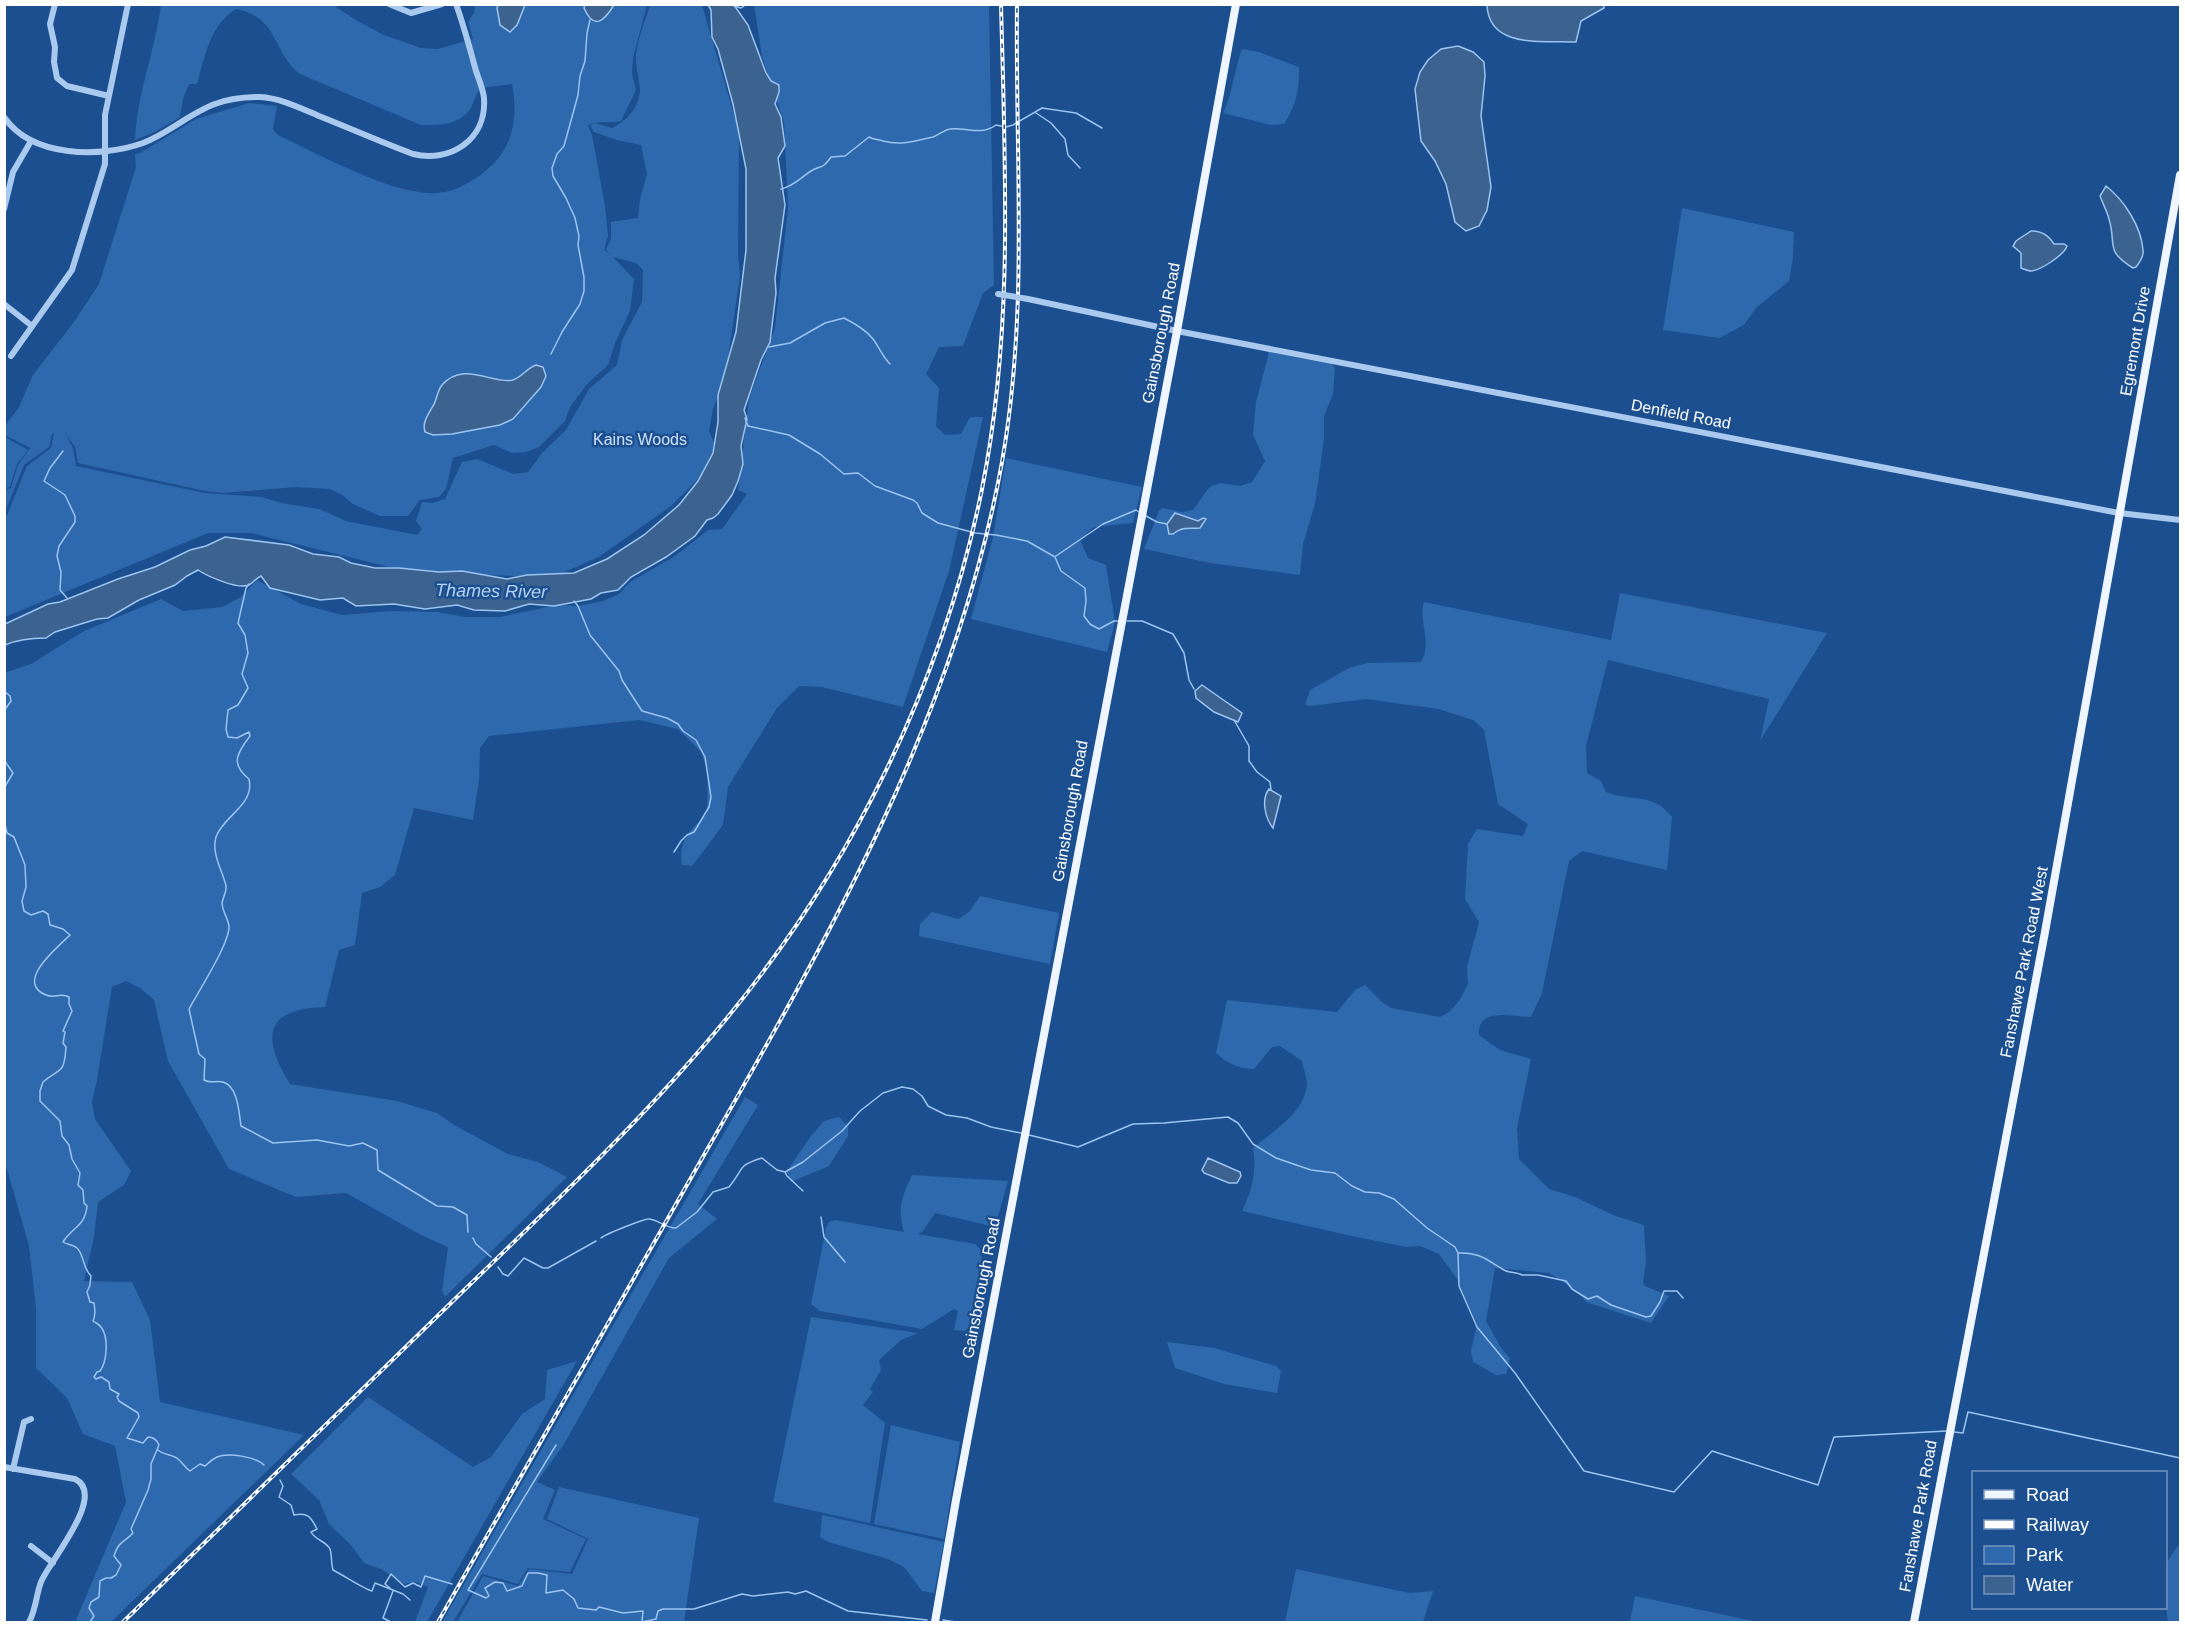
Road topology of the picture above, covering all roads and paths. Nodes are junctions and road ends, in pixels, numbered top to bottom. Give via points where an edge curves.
1 (55, 4) edge
2 (129, 4) edge
3 (389, 4) edge
4 (442, 4) edge
5 (456, 4) edge
6 (1236, 4) edge
7 (110, 96) junction
8 (4, 117) edge
9 (31, 141) junction
10 (106, 150) junction
11 (2181, 175) edge
12 (4, 208) edge
13 (989, 294) dead end
14 (4, 304) edge
15 (32, 326) junction
16 (1177, 331) junction
17 (11, 356) dead end
18 (2119, 513) junction
19 (2181, 520) edge
20 (1953, 1415) joint
21 (31, 1419) dead end
22 (4, 1467) edge
23 (14, 1469) junction
24 (31, 1546) dead end
25 (53, 1563) junction
26 (29, 1623) edge
27 (935, 1623) edge
28 (1914, 1623) edge

1 - 7 street via 50,24 57,78 67,86
2 - 7 street
3 - 4 street via 411,13
5 - 10 street via 484,98 476,132 452,153 426,158 262,97 214,104 160,135
6 - 16 main road, Gainsborough Road
7 - 10 street via 104,127
8 - 9 street
9 - 10 street via 74,151
9 - 12 street via 13,172
10 - 15 street via 72,270
11 - 18 main road, Egremont Drive
13 - 16 street, Denfield Road, bridge
14 - 15 street
15 - 17 street
16 - 18 street, Denfield Road
16 - 27 main road, Gainsborough Road
18 - 19 street, Denfield Road
18 - 20 main road, Fanshawe Park Road West via 2045,932
20 - 28 main road, Fanshawe Park Road
21 - 23 street via 24,1422
22 - 23 street
23 - 25 street via 75,1479 82,1484 85,1495 79,1517
24 - 25 street
25 - 26 street via 41,1582

